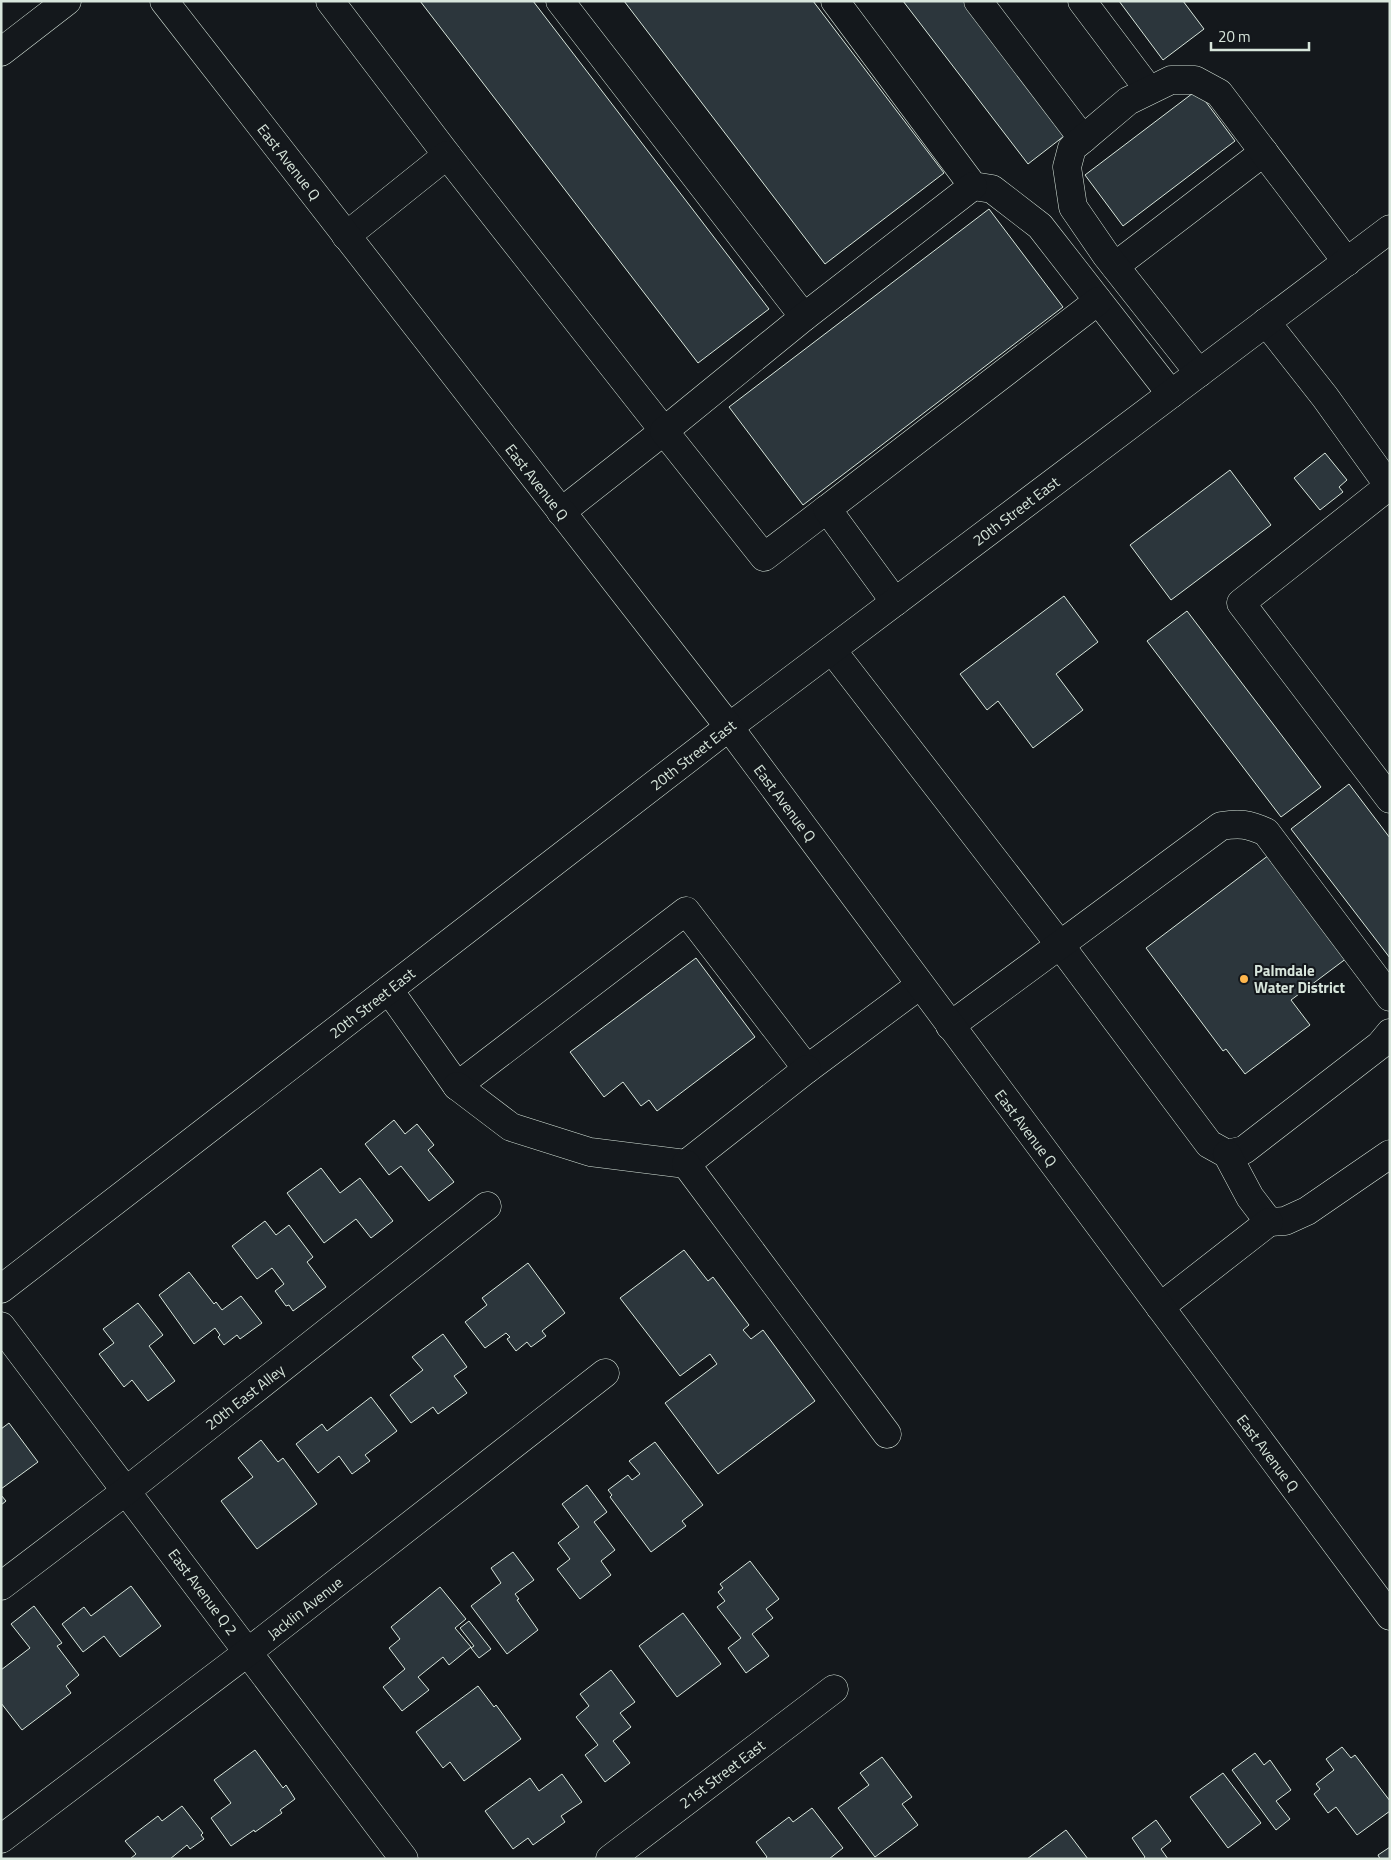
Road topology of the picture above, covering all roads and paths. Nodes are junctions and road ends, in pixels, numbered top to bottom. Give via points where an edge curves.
1 (67, 1) edge
2 (164, 1) edge
3 (330, 1) edge
4 (560, 1) edge
5 (835, 1) edge
6 (978, 1) edge
7 (1082, 1) edge
8 (1, 52) edge
9 (1149, 90) junction
10 (1083, 139) junction
11 (1264, 152) junction
12 (447, 156) junction
13 (973, 186) junction
14 (1390, 229) edge
15 (346, 236) junction
16 (1347, 262) junction
17 (1115, 266) junction
18 (1098, 302) junction
19 (804, 317) junction
20 (1266, 322) junction
21 (1199, 373) junction
22 (1171, 394) junction
23 (664, 431) junction
24 (826, 509) junction
25 (561, 512) junction
26 (896, 602) junction
27 (832, 650) junction
28 (729, 727) junction
29 (1390, 799) edge
30 (1060, 945) junction
31 (920, 985) junction
32 (389, 990) junction
33 (1390, 997) edge
34 (950, 1026) junction
35 (1390, 1033) edge
36 (807, 1069) junction
37 (457, 1086) junction
38 (1226, 1154) junction
39 (1390, 1154) edge
40 (686, 1164) junction
41 (487, 1206) dead end
42 (1269, 1222) junction
43 (1, 1289) edge
44 (1160, 1307) junction
45 (1, 1326) edge
46 (605, 1373) dead end
47 (887, 1434) dead end
48 (126, 1491) junction
49 (1, 1586) edge
50 (1390, 1616) edge
51 (248, 1652) junction
52 (834, 1689) dead end
53 (1, 1839) edge
54 (404, 1859) edge
55 (610, 1859) edge

1 - 8 street
2 - 15 street, East Avenue Q
3 - 12 street
4 - 19 street
5 - 13 street
6 - 10 street
7 - 9 street
9 - 10 street via 1128,101
9 - 11 street via 1171,80 1196,80 1220,93
10 - 17 street via 1072,148 1067,167 1073,208
11 - 16 street
11 - 17 street
12 - 15 street
12 - 23 street
13 - 18 street via 992,189 1040,226
13 - 19 street
14 - 16 street, 20th Street East
15 - 25 street, East Avenue Q
16 - 20 street, 20th Street East
17 - 21 street
18 - 22 street
18 - 24 street
19 - 23 street
20 - 21 street, 20th Street East
20 - 29 street via 1389,486 1241,603
21 - 22 street, 20th Street East
22 - 26 street, 20th Street East
23 - 24 street via 764,557
23 - 25 street
24 - 26 street
25 - 28 street, East Avenue Q
26 - 27 street, 20th Street East
27 - 28 street, 20th Street East
27 - 30 street
28 - 31 street, East Avenue Q
28 - 32 street, 20th Street East
30 - 33 street via 1221,826 1250,825 1266,832
30 - 34 street
30 - 38 street via 1209,1144
31 - 34 street, East Avenue Q
31 - 36 street
32 - 37 street
32 - 43 street, 20th Street East
34 - 44 street, East Avenue Q
35 - 38 street via 1380,1045 1244,1150
36 - 37 street via 686,910
36 - 40 street
37 - 40 street via 511,1127 590,1152
38 - 42 street via 1250,1197
39 - 42 street via 1307,1211 1285,1221
40 - 47 street
41 - 48 street, 20th East Alley
42 - 44 street
44 - 50 street, East Avenue Q
45 - 48 street, East Avenue Q 2
46 - 51 street, Jacklin Avenue
48 - 49 street, 20th East Alley
48 - 51 street, East Avenue Q 2
51 - 53 street, Jacklin Avenue
51 - 54 street, East Avenue Q 2
52 - 55 street, 21st Street East

